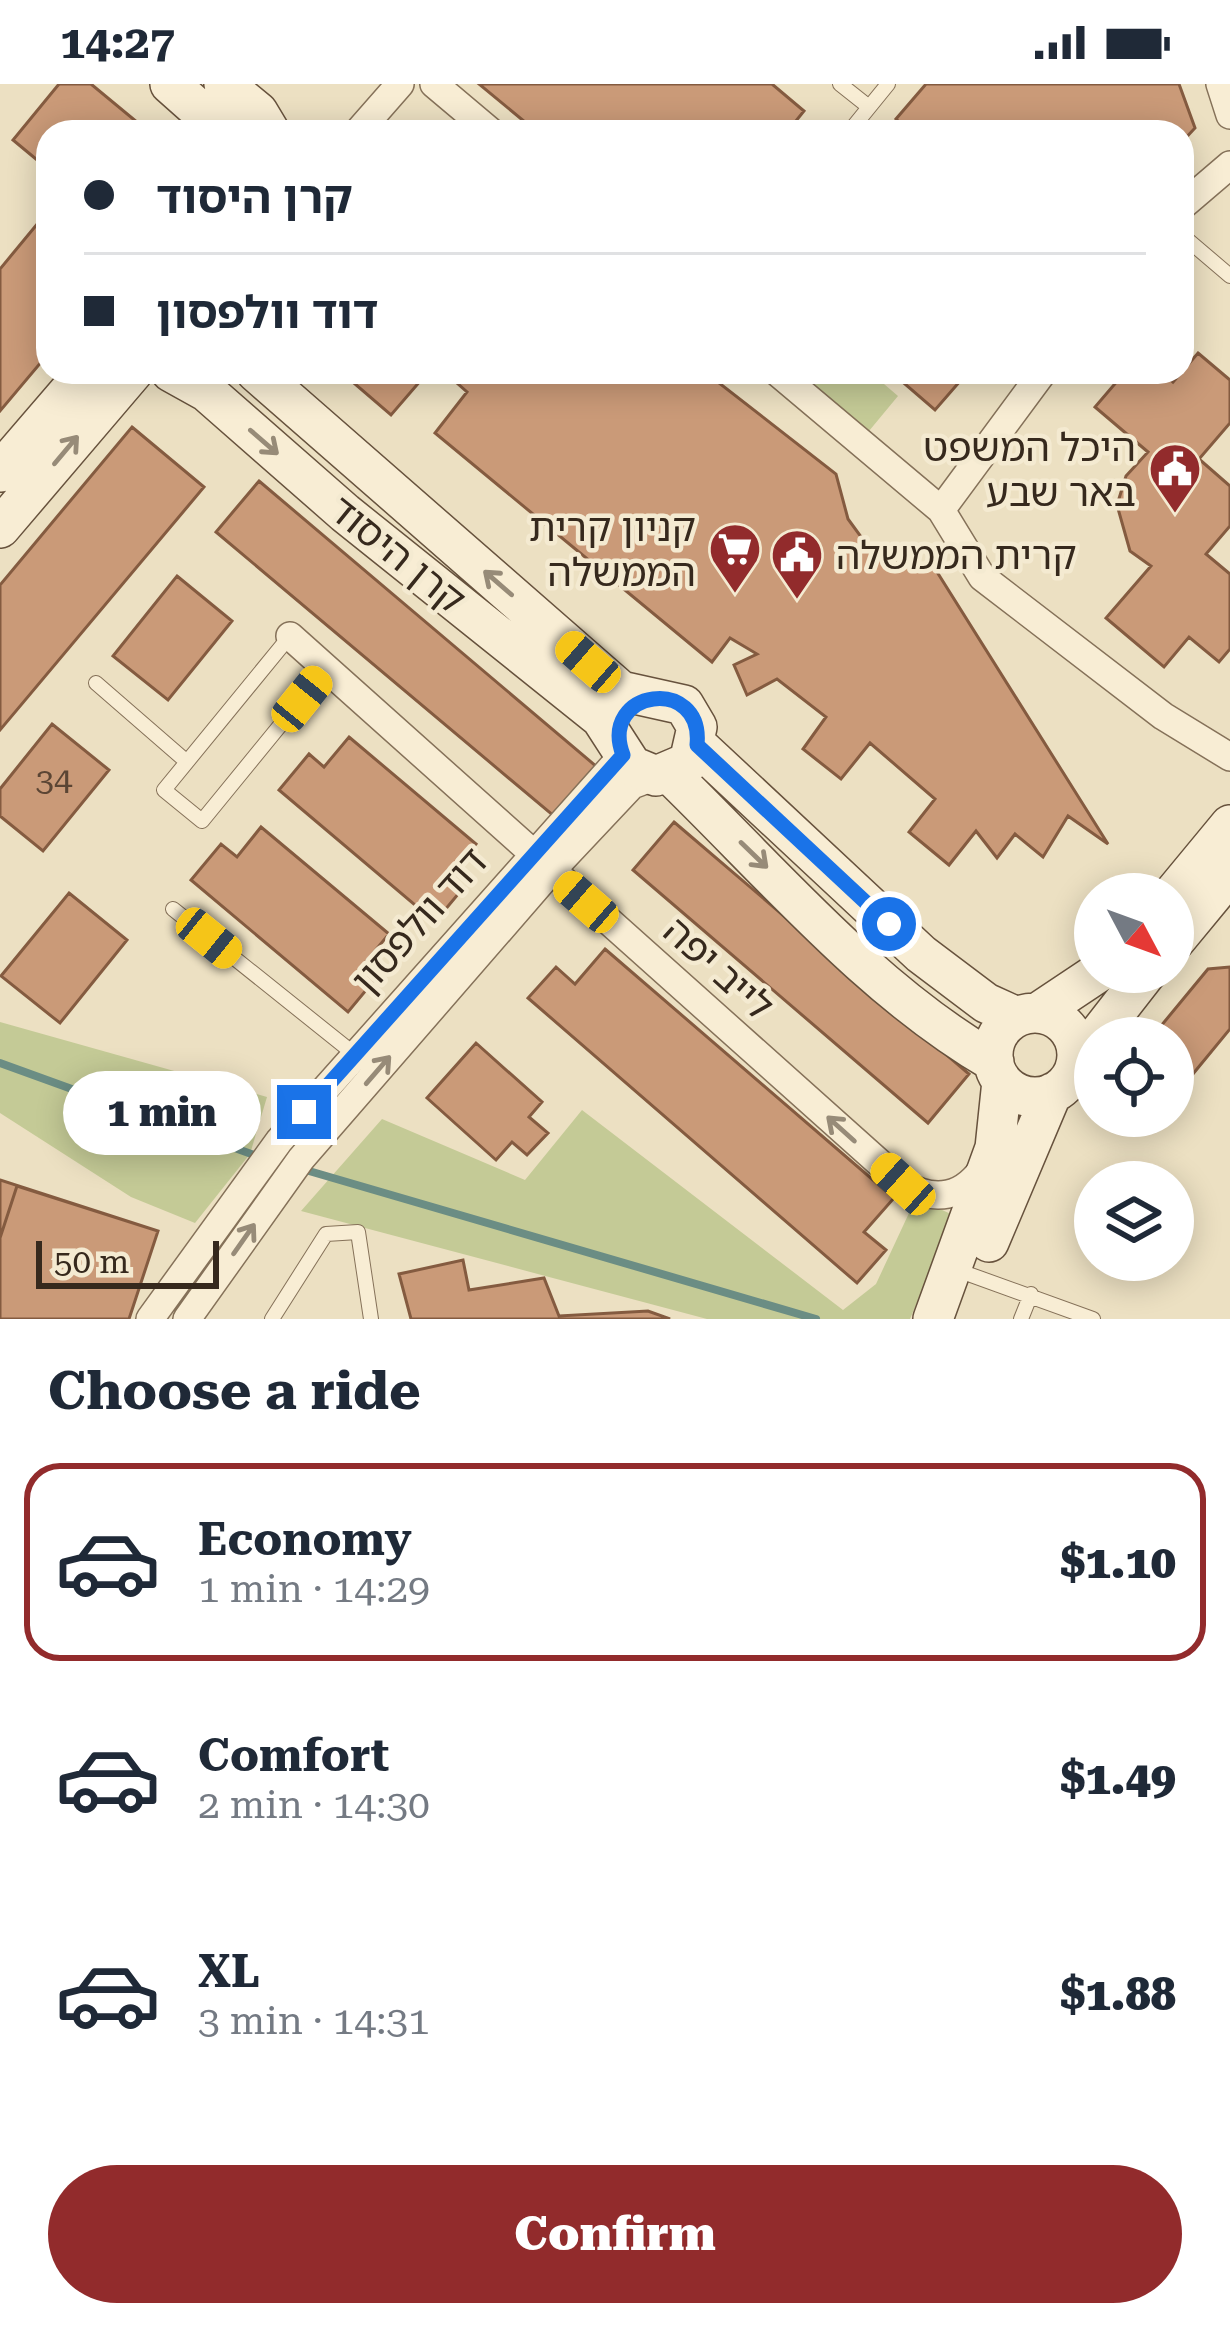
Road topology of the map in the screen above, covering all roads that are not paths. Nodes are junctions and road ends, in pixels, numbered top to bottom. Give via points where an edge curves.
1 (170, 84) edge
2 (224, 84) edge
3 (400, 84) edge
4 (434, 84) edge
5 (840, 84) edge
6 (888, 84) edge
7 (1220, 84) edge
8 (869, 107) junction
9 (1230, 115) edge
10 (210, 120) edge
11 (263, 120) edge
12 (368, 120) edge
13 (477, 120) edge
14 (858, 120) edge
15 (1230, 165) edge
16 (1194, 196) edge
17 (1194, 246) edge
18 (1230, 276) edge
19 (76, 384) edge
20 (123, 384) edge
21 (193, 384) edge
22 (270, 384) edge
23 (791, 384) edge
24 (1034, 384) edge
25 (0, 472) edge
26 (941, 510) junction
27 (0, 528) edge
28 (290, 635) joint
29 (327, 668) junction
30 (96, 683) dead end
31 (658, 696) junction
32 (1230, 757) edge
33 (653, 759) junction
34 (187, 762) junction
35 (1230, 825) edge
36 (541, 862) junction
37 (1190, 873) edge
38 (1230, 874) edge
39 (173, 909) dead end
40 (1194, 918) edge
41 (1074, 987) edge
42 (1131, 993) edge
43 (1028, 1015) junction
44 (1112, 1017) edge
45 (1074, 1049) edge
46 (353, 1053) junction
47 (1074, 1068) edge
48 (998, 1072) junction
49 (1052, 1094) junction
50 (995, 1148) junction
51 (964, 1272) junction
52 (1031, 1294) junction
53 (149, 1319) edge
54 (187, 1319) edge
55 (272, 1319) edge
56 (371, 1319) edge
57 (933, 1319) edge
58 (957, 1319) edge
59 (1021, 1319) edge
60 (1094, 1319) edge

1 - 10 street
2 - 11 street
3 - 12 street
4 - 13 street
5 - 8 lane
6 - 8 lane
7 - 9 street
8 - 14 lane
15 - 16 street
17 - 18 lane
19 - 25 street
27 -> 20 street
21 -> 33 street, קרן היסוד
31 -> 22 street, קרן היסוד via 621,691
23 - 26 street
24 - 26 street
26 - 32 street via 982,577 1163,716
28 - 29 street, לייב יפה
28 - 34 lane
29 - 34 lane via 202,821 164,790
29 - 36 street, לייב יפה
30 - 34 lane
31 - 33 street via 624,716
31 - 33 street via 693,716
33 - 36 street, דוד וולפסון
33 - 36 street, דוד וולפסון
33 - 43 street, קרן היסוד via 986,1003
33 -> 48 street, קרן היסוד via 891,988
35 - 37 street
36 - 46 street, דוד וולפסון
50 -> 36 street, לייב יפה via 977,1176 950,1195 903,1184
54 -> 36 street, דוד וולפסון via 302,1159
38 - 40 street
39 - 46 lane
41 - 43 street
42 - 44 street
43 - 45 street via 1069,1028
43 - 48 street via 1000,1031
46 - 53 street, דוד וולפסון
47 - 49 street
48 - 49 street via 1025,1096
48 - 50 street
49 - 51 street
50 - 51 street
51 - 52 lane
51 - 57 street
51 - 58 street
52 - 59 lane
52 - 60 lane
55 - 56 lane via 326,1234 358,1232

